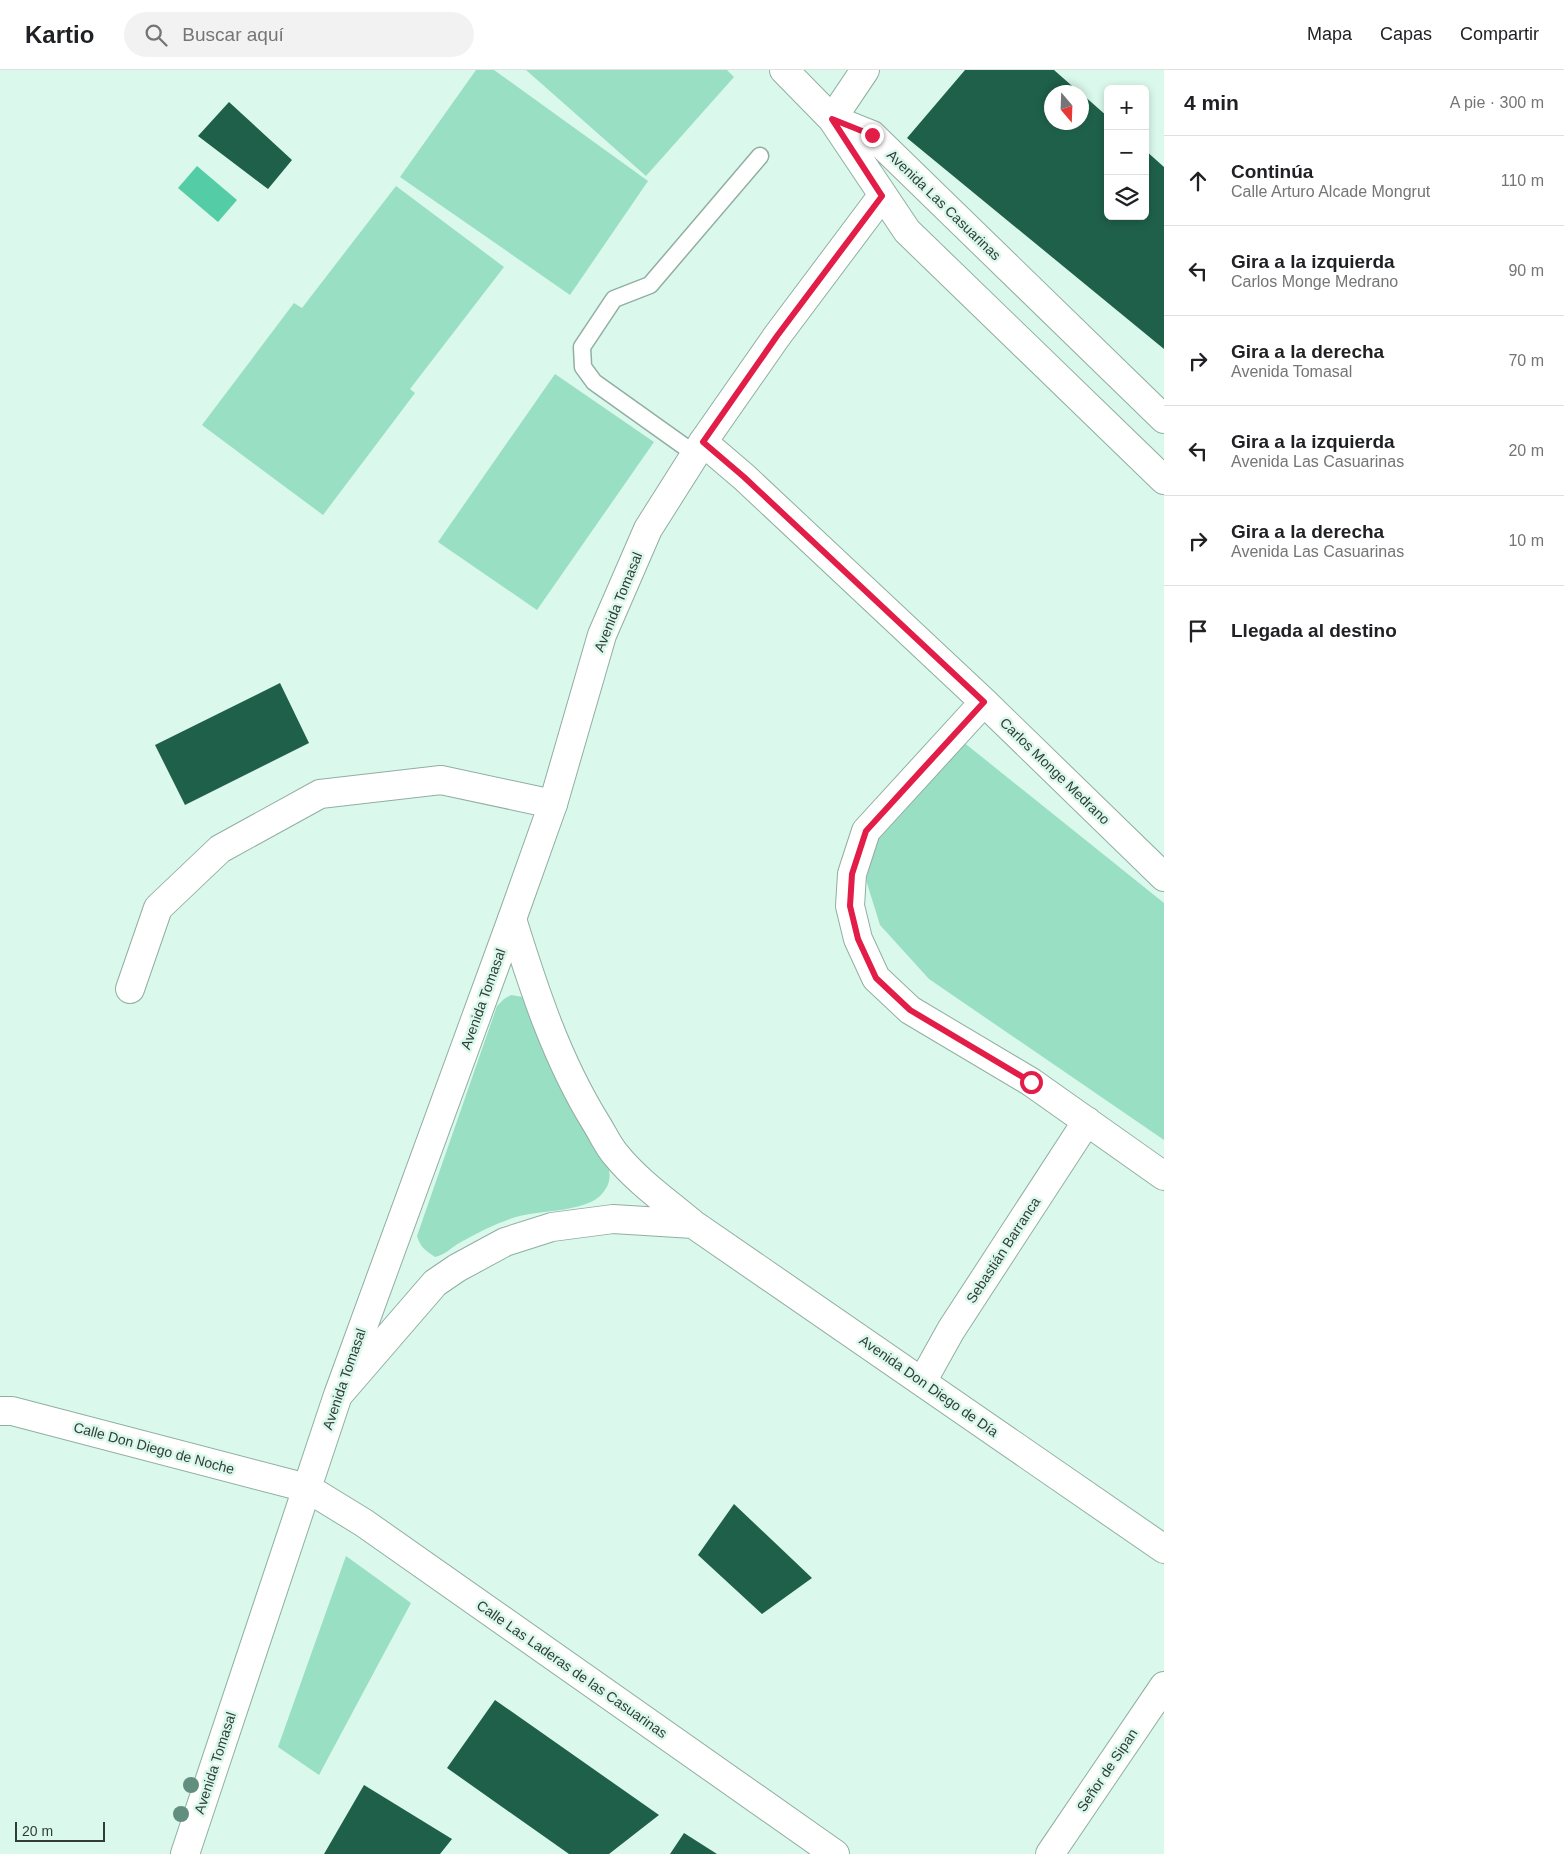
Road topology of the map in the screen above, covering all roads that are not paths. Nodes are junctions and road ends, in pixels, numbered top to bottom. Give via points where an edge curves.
1 (784, 70) edge
2 (865, 70) edge
3 (832, 119) junction
4 (760, 156) dead end
5 (882, 196) junction
6 (1164, 419) edge
7 (699, 448) junction
8 (1164, 480) edge
9 (984, 702) junction
10 (553, 804) junction
11 (1164, 878) edge
12 (512, 919) junction
13 (130, 989) dead end
14 (1087, 1121) junction
15 (1164, 1176) edge
16 (693, 1224) junction
17 (922, 1382) junction
18 (338, 1395) junction
19 (0, 1411) edge
20 (307, 1488) junction
21 (1164, 1549) edge
22 (1164, 1686) edge
23 (185, 1854) edge
24 (835, 1854) edge
25 (1050, 1854) edge

1 - 3 street
2 - 3 street
3 - 5 street
3 - 6 street, Avenida Las Casuarinas via 872,135
4 - 7 lane via 650,285 614,299 582,346 583,367 594,382
5 - 7 street, Avenida Tomasal via 777,336
5 - 8 street via 907,231
7 - 9 street, Carlos Monge Medrano via 744,477
7 - 10 street, Avenida Tomasal via 648,530 602,635
9 - 11 street, Carlos Monge Medrano
9 - 14 street via 866,831 852,874 850,906 858,939 876,978 910,1010 1031,1082
10 - 12 street, Avenida Tomasal
10 - 13 street via 441,780 320,794 220,849 158,908
12 - 16 street, Avenida Don Diego de Día via 534,989 579,1095 616,1155
12 - 18 street, Avenida Tomasal
14 - 15 street
14 - 17 street, Sebastián Barranca via 951,1330
16 - 17 street, Avenida Don Diego de Día
16 - 18 street via 613,1219 552,1226 505,1242 435,1283
17 - 21 street, Avenida Don Diego de Día
18 - 20 street, Avenida Tomasal
19 - 20 street, Calle Don Diego de Noche via 12,1411
20 - 23 street, Avenida Tomasal
20 - 24 street, Calle Las Laderas de las Casuarinas via 372,1529
22 - 25 street, Señor de Sipan

